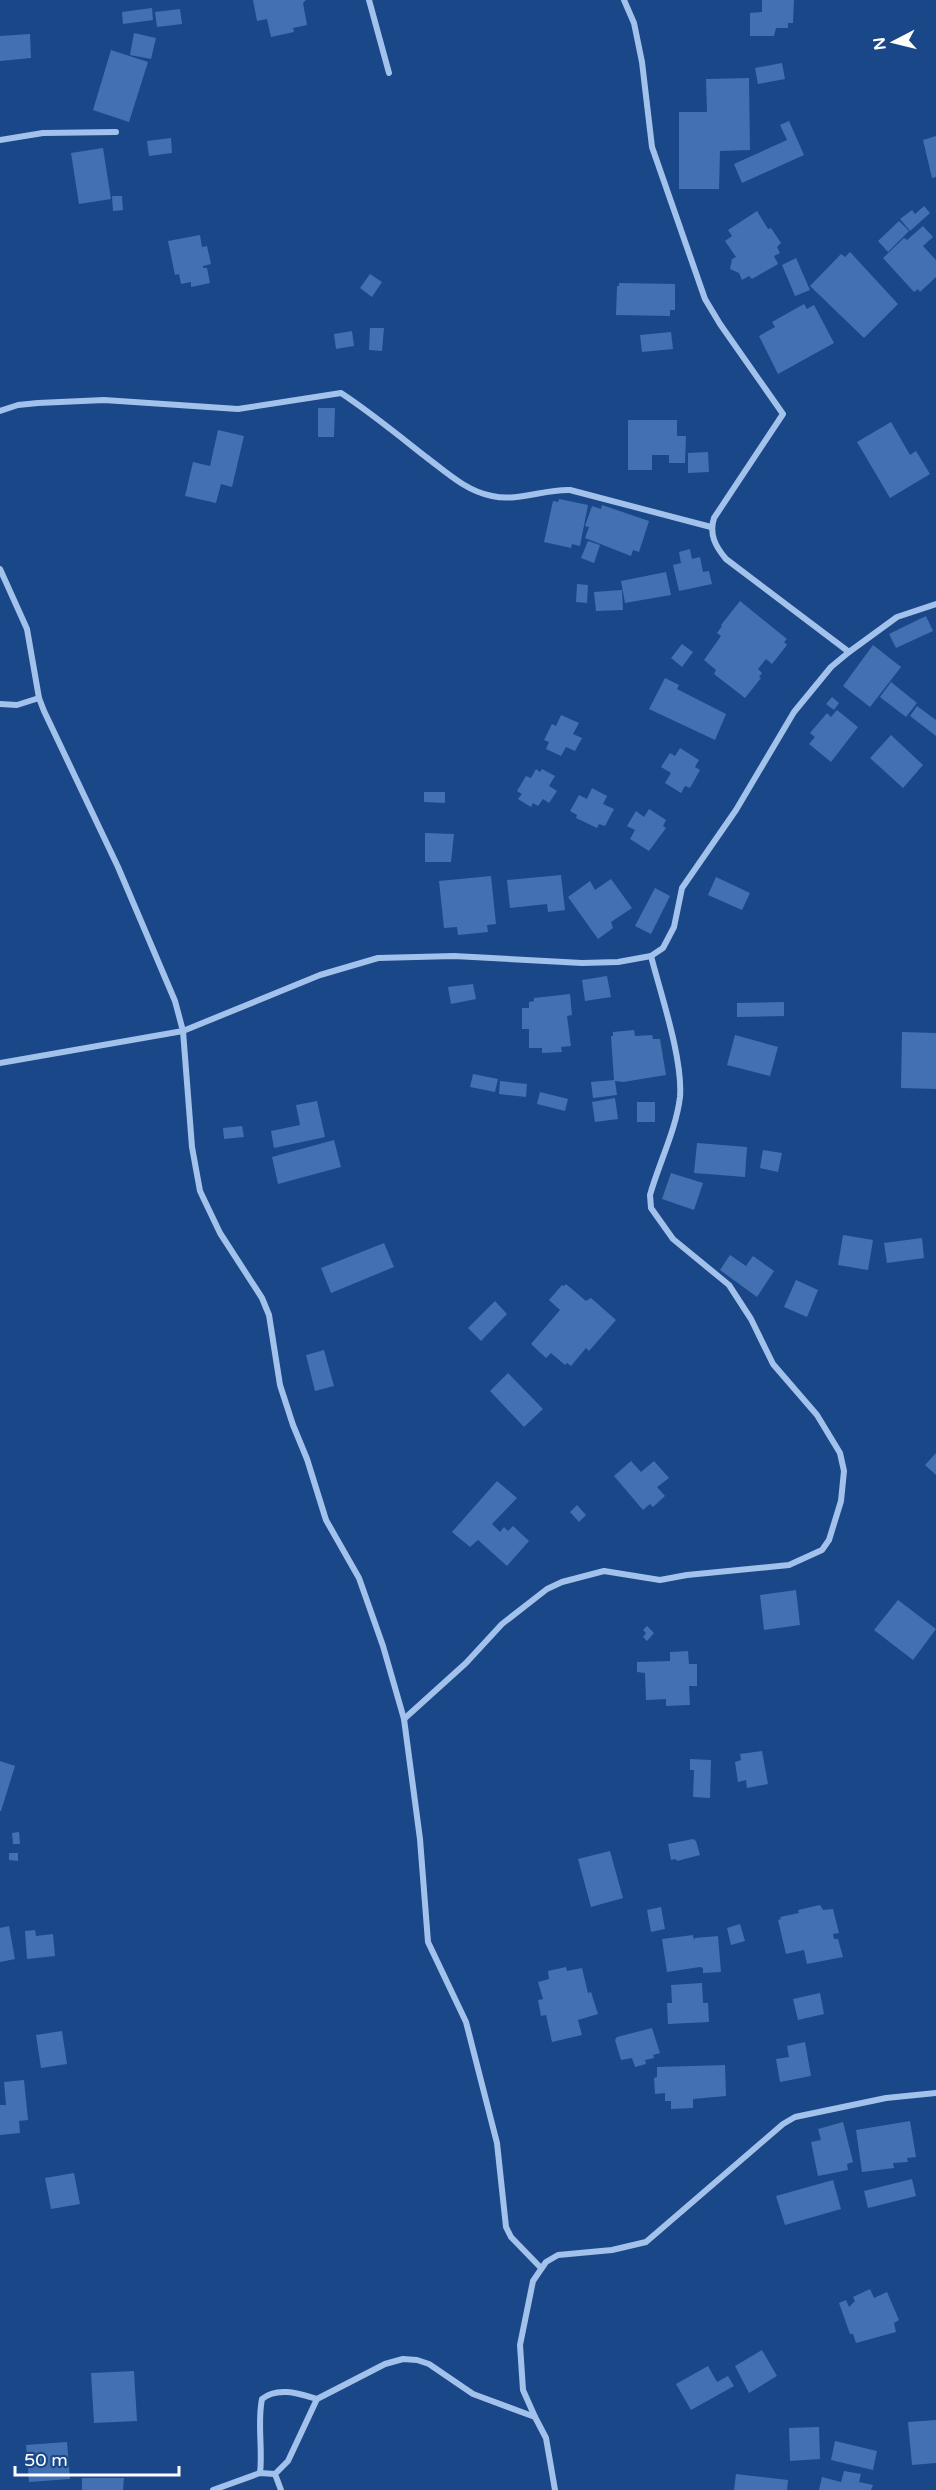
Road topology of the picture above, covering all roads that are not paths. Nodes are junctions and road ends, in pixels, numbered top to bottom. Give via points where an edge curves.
1 (369, 0) edge
2 (624, 0) edge
3 (389, 72) dead end
4 (116, 132) dead end
5 (0, 140) edge
6 (0, 411) edge
7 (711, 527) junction
8 (0, 569) edge
9 (936, 604) edge
10 (849, 652) junction
11 (39, 698) junction
12 (0, 704) edge
13 (651, 956) junction
14 (183, 1031) junction
15 (0, 1063) edge
16 (404, 1719) junction
17 (936, 2093) edge
18 (541, 2268) junction
19 (317, 2399) junction
20 (535, 2417) junction
21 (260, 2473) junction
22 (275, 2474) junction
23 (213, 2490) edge
24 (281, 2490) edge
25 (555, 2490) edge

1 - 3 street
2 - 7 street via 634,23 642,62 652,147 705,299 783,414 724,501
4 - 5 street via 44,133
6 - 7 street via 18,405 94,400 238,409 341,393 451,477 477,492 495,497 570,490
7 - 10 street via 714,542 726,559
8 - 11 street via 27,629
9 - 10 street via 897,617
10 - 13 street via 831,667 794,712 736,810 682,888 674,927 663,948
11 - 12 street via 17,705
11 - 14 street via 118,867 175,1001
13 - 14 street via 582,963 454,956 378,958 320,975
13 - 16 street via 680,1080 680,1099 650,1195 651,1208 673,1239 729,1285 752,1319 773,1364 817,1415 840,1453 844,1471 841,1501 829,1540 822,1550 789,1566 660,1580 604,1571 547,1588 502,1624
14 - 15 street
14 - 16 street via 192,1147 200,1191 269,1315 280,1385 293,1425 308,1459 326,1520 359,1578
16 - 18 street via 420,1839 428,1942 466,2022 497,2143 506,2227 510,2237
17 - 18 street via 886,2098 795,2117 646,2241 612,2250 558,2254
18 - 20 street via 533,2281 520,2345 523,2390
19 - 20 street via 385,2364 417,2360 473,2394
19 - 21 street via 281,2391 262,2399
19 - 22 street via 288,2461
20 - 25 street via 546,2438
21 - 22 street
21 - 23 street
22 - 24 street

